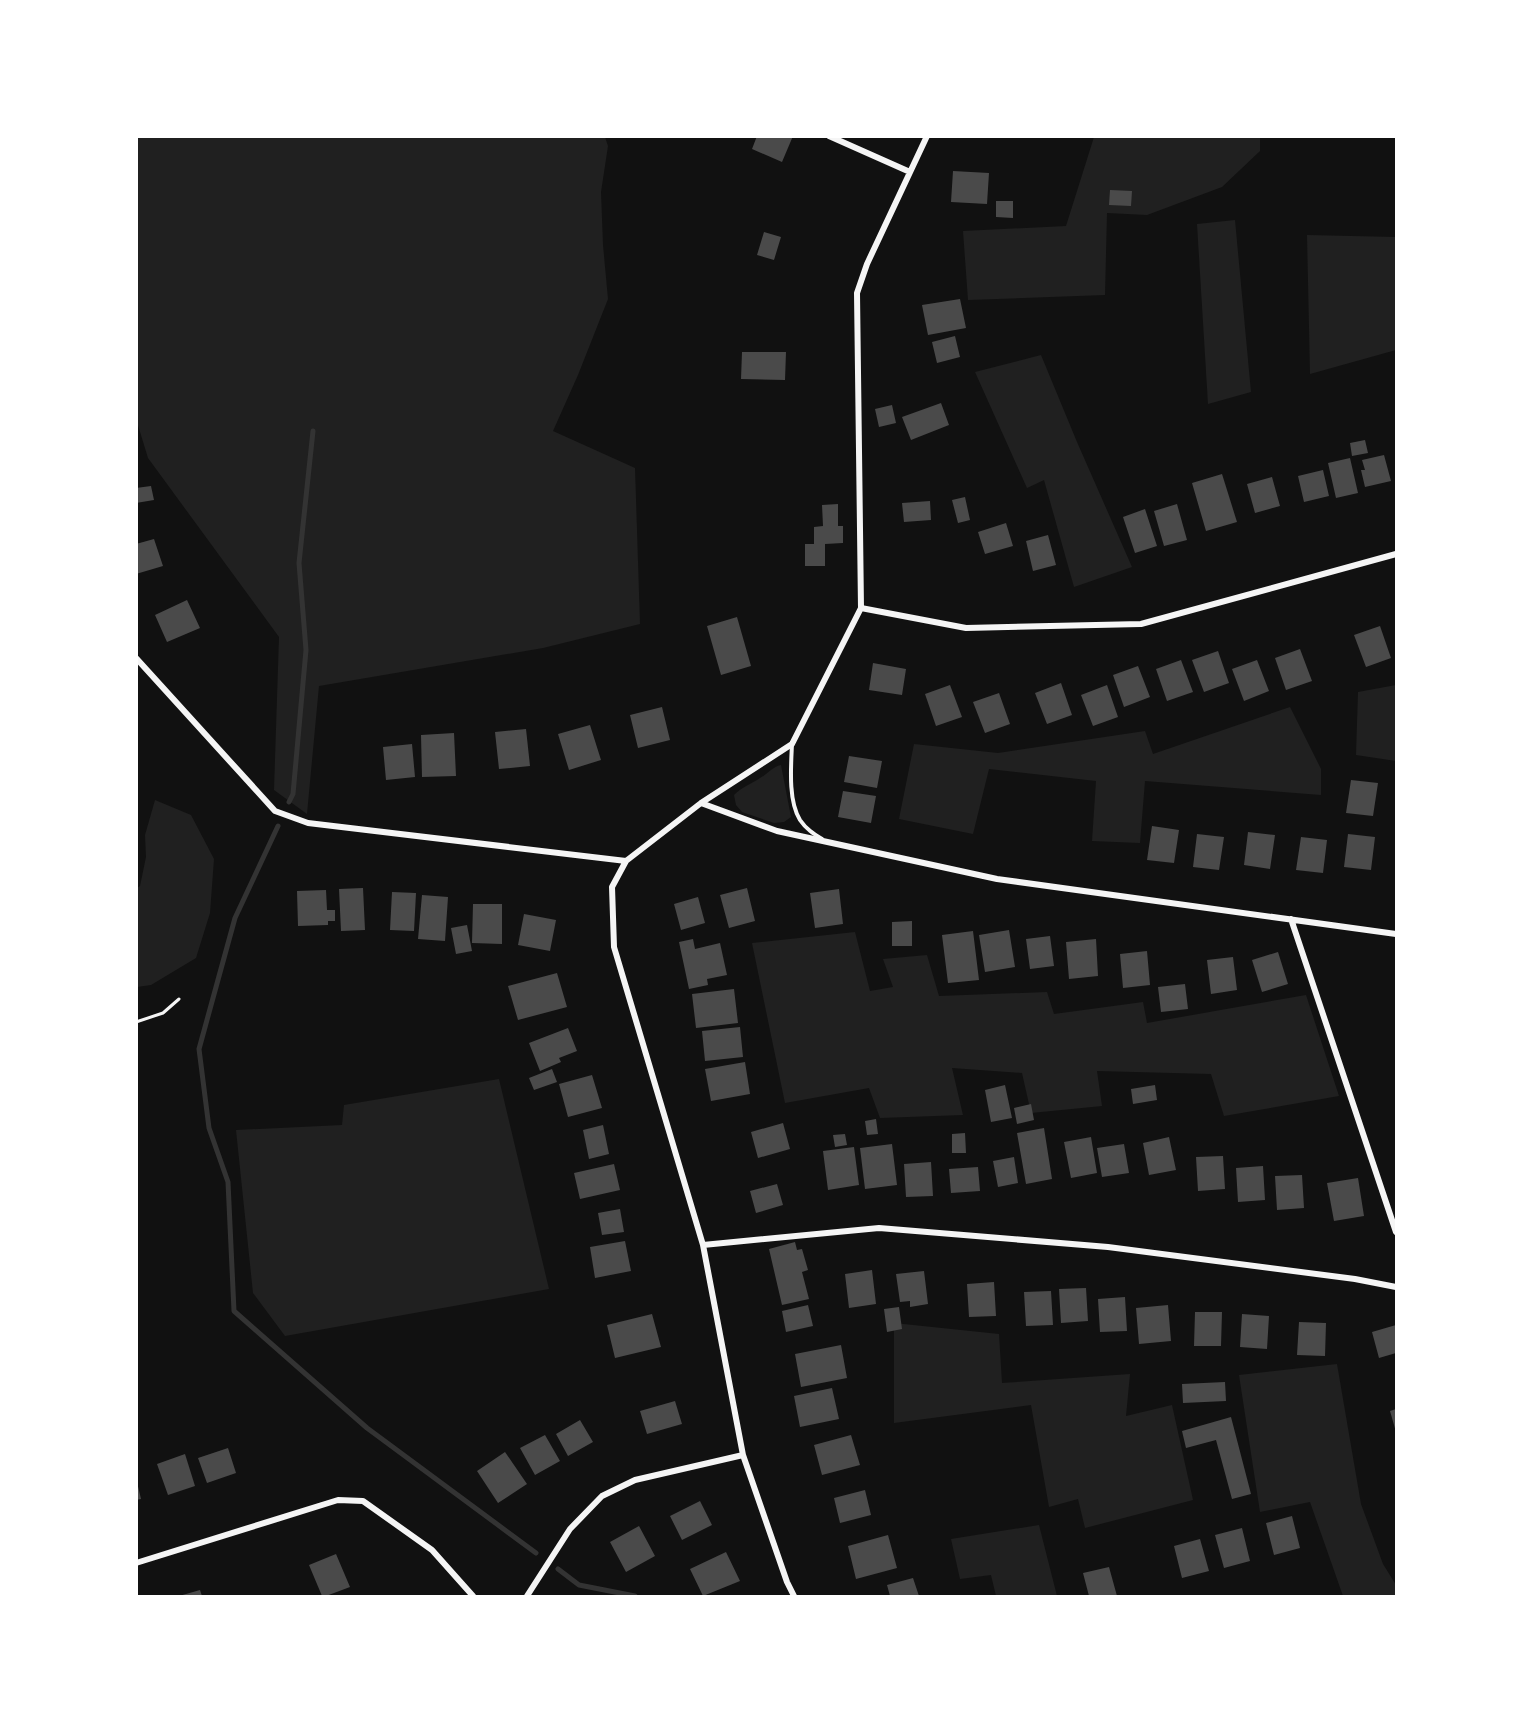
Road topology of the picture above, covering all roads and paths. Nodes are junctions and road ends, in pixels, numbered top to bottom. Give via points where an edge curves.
1 (829, 136) edge
2 (927, 136) edge
3 (910, 172) junction
4 (1396, 554) edge
5 (861, 608) junction
6 (136, 658) edge
7 (792, 744) junction
8 (701, 803) junction
9 (824, 841) junction
10 (626, 861) junction
11 (1291, 919) junction
12 (1396, 934) edge
13 (179, 999) dead end
14 (136, 1022) edge
15 (1396, 1232) edge
16 (703, 1245) junction
17 (1396, 1287) edge
18 (743, 1455) junction
19 (136, 1563) edge
20 (473, 1596) edge
21 (528, 1596) edge
22 (794, 1596) edge

1 - 3 street
2 - 3 street
3 - 5 street via 857,293
4 - 5 street via 1141,624 966,628
5 - 7 street
6 - 10 street via 275,811 308,823
7 - 8 street
7 - 9 lane via 791,779 799,819
8 - 9 street via 777,831
8 - 10 street
9 - 11 street via 997,879
10 - 16 street via 612,887 614,947
11 - 12 street
11 - 15 street
13 - 14 path via 163,1013
16 - 17 street via 879,1228 1108,1247
16 - 18 street
18 - 21 street via 635,1480 602,1496 570,1529
18 - 22 street
19 - 20 street via 338,1500 363,1501 432,1550

